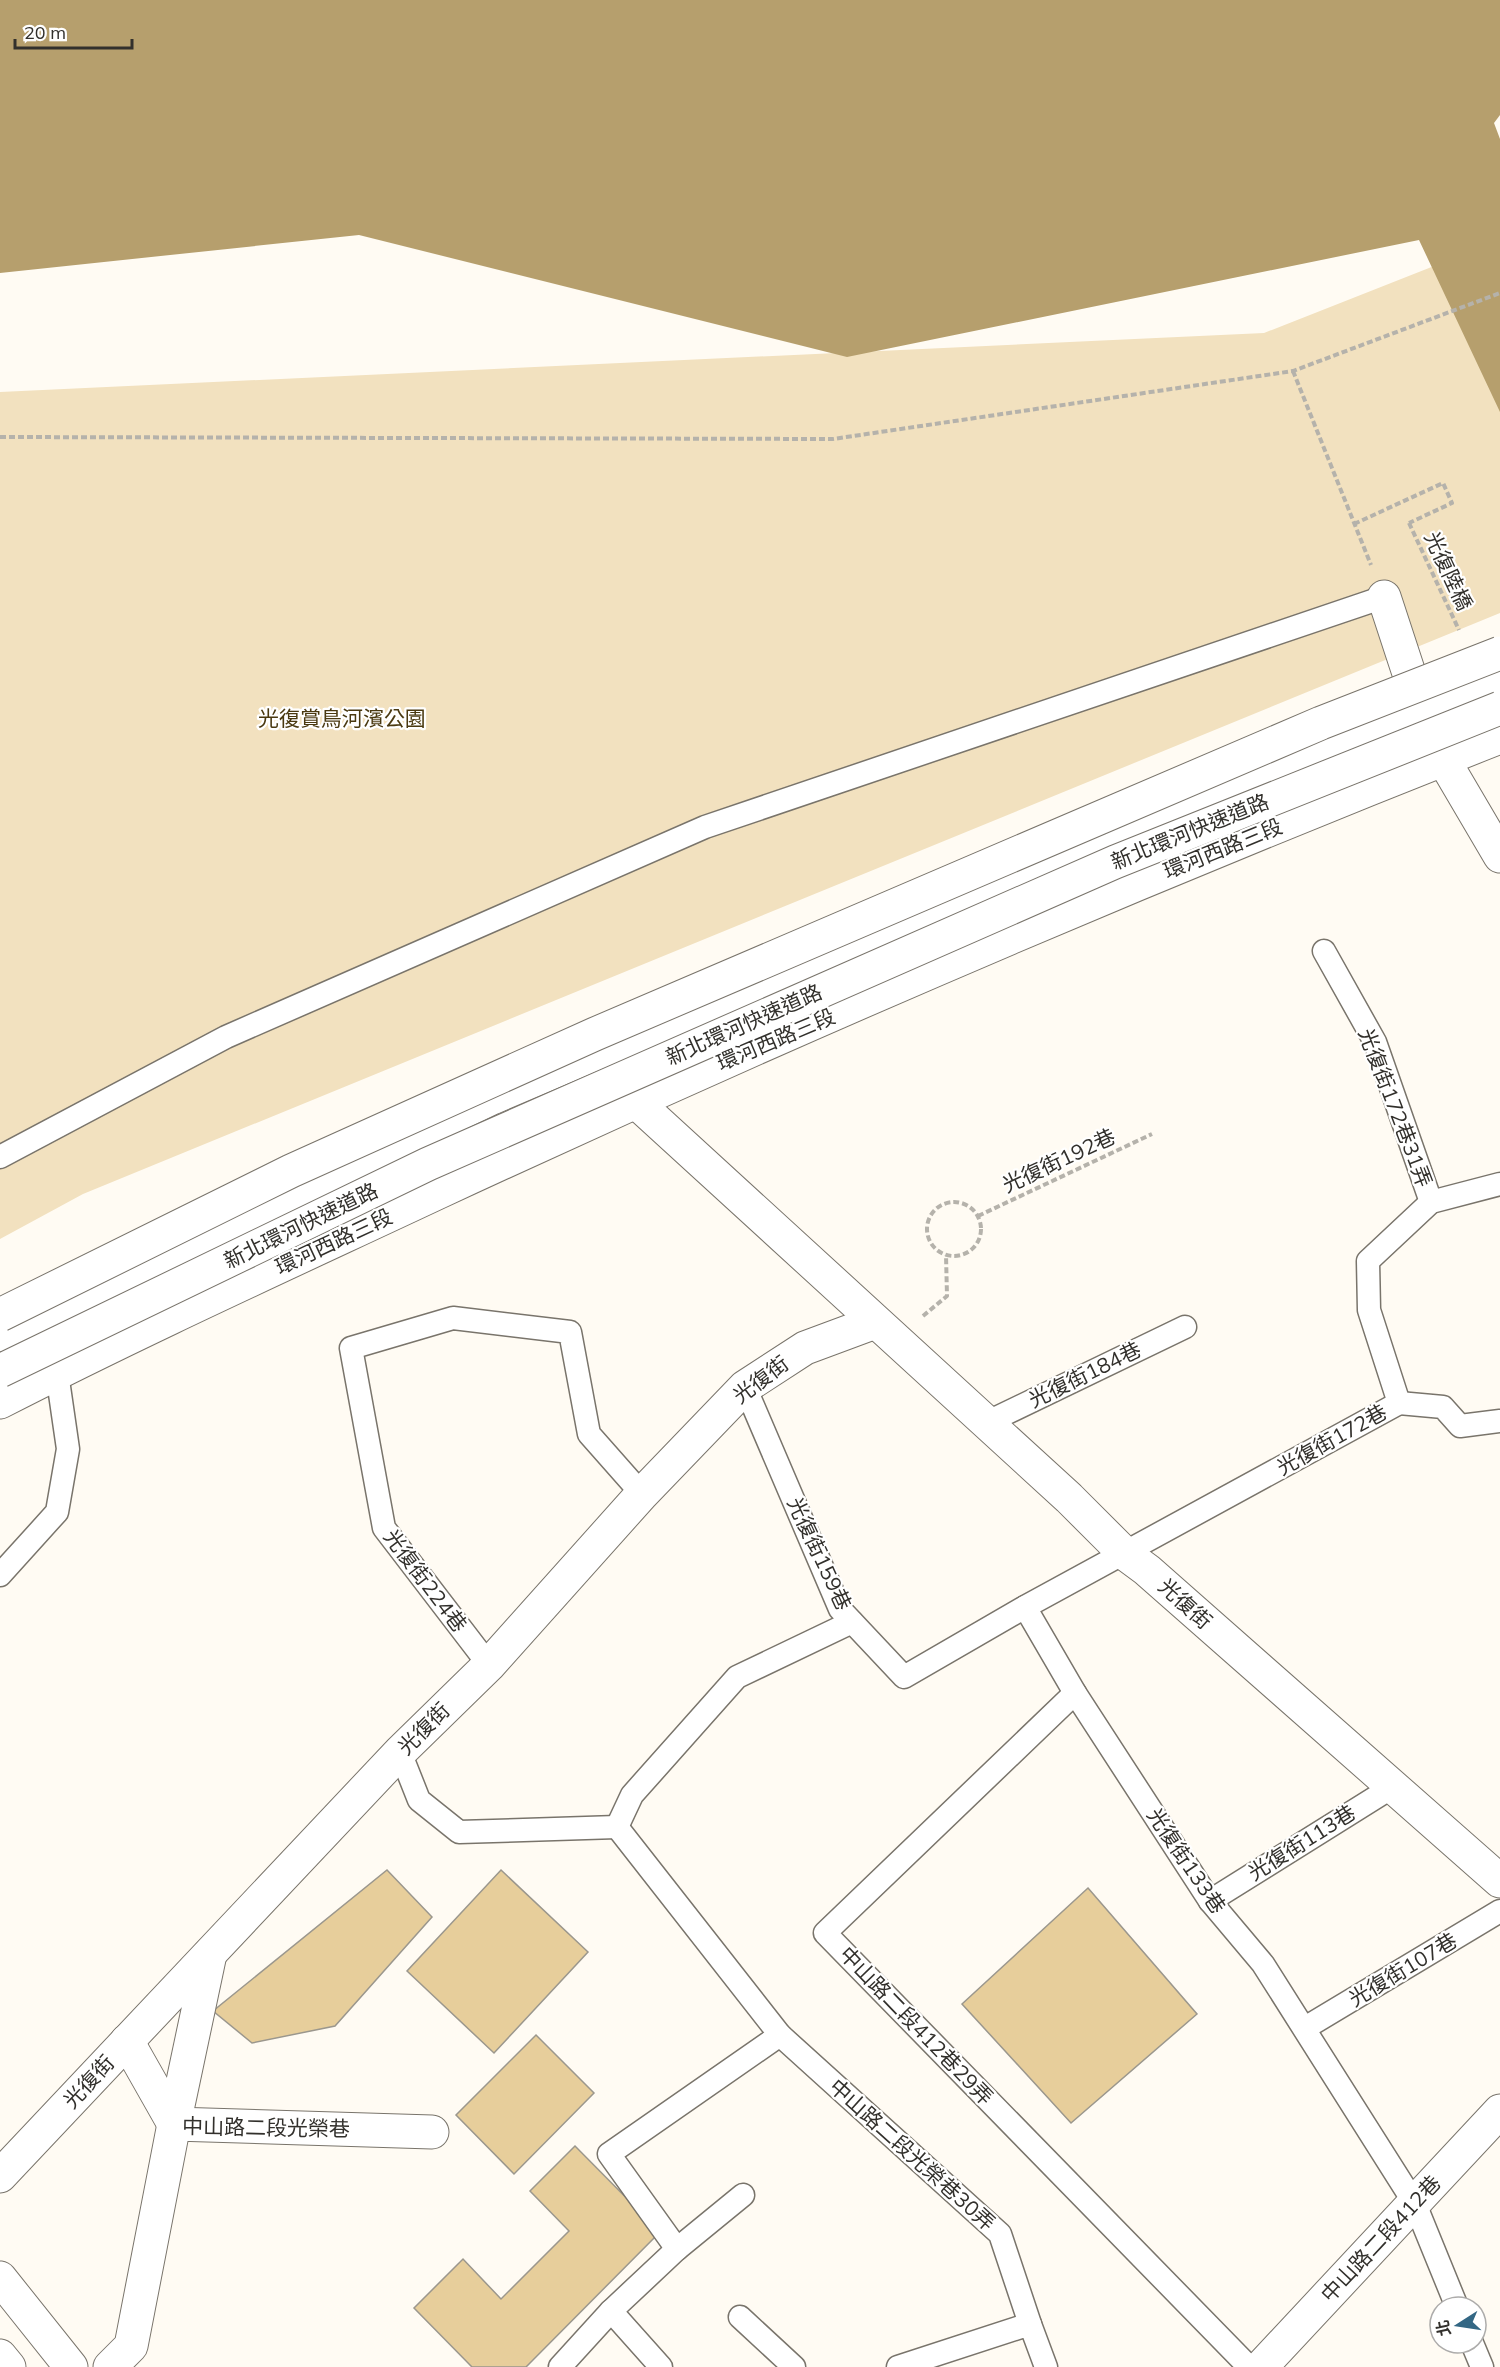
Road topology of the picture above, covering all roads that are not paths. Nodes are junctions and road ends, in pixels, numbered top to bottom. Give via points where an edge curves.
1 (1384, 597) joint
2 (1500, 653) edge
3 (1500, 677) edge
4 (1500, 708) edge
5 (1421, 710) junction
6 (1500, 737) edge
7 (1443, 759) junction
8 (1500, 856) edge
9 (1324, 951) dead end
10 (635, 1101) junction
11 (0, 1157) edge
12 (1500, 1184) edge
13 (1431, 1202) junction
14 (0, 1315) edge
15 (1185, 1327) dead end
16 (884, 1331) junction
17 (0, 1335) edge
18 (0, 1371) edge
19 (57, 1373) junction
20 (746, 1387) junction
21 (0, 1402) edge
22 (1399, 1403) junction
23 (1500, 1421) edge
24 (986, 1423) junction
25 (642, 1494) junction
26 (1124, 1553) junction
27 (0, 1575) edge
28 (1025, 1607) junction
29 (852, 1622) junction
30 (489, 1665) junction
31 (1075, 1693) junction
32 (400, 1752) junction
33 (1394, 1786) junction
34 (617, 1827) junction
35 (1500, 1881) edge
36 (1210, 1901) junction
37 (1500, 1911) edge
38 (210, 1954) junction
39 (1305, 2028) junction
40 (780, 2035) junction
41 (127, 2041) junction
42 (1500, 2111) edge
43 (174, 2124) junction
44 (432, 2132) dead end
45 (0, 2176) edge
46 (743, 2195) dead end
47 (1414, 2204) junction
48 (677, 2249) junction
49 (0, 2278) edge
50 (1452, 2295) edge
51 (611, 2311) junction
52 (740, 2317) dead end
53 (1030, 2324) junction
54 (0, 2356) edge
55 (9, 2367) edge
56 (72, 2367) edge
57 (110, 2367) edge
58 (560, 2367) edge
59 (661, 2367) edge
60 (794, 2367) edge
61 (898, 2367) edge
62 (1046, 2367) edge
63 (1249, 2367) edge
64 (1261, 2367) edge

1 - 5 main road
1 - 11 lane via 705,827 226,1037
2 - 14 main road, bridge via 1310,728 595,1034 291,1171
3 - 5 main road
4 - 18 main road, 新北環河快速道路, bridge via 1116,862 471,1145
5 - 7 main road
5 - 17 main road via 1011,877 492,1098
6 - 7 main road, 環河西路三段
7 - 8 main road
7 - 10 main road, 環河西路三段 via 1111,895
9 - 13 lane, 光復街172巷31弄 via 1375,1042
10 - 16 main road, 光復街
10 - 19 main road, 環河西路三段
12 - 13 lane, 光復街172巷
13 - 22 lane, 光復街172巷 via 1368,1261 1369,1311
15 - 24 lane, 光復街184巷
16 - 20 main road, 光復街 via 805,1348
16 - 24 main road, 光復街
19 - 21 main road, 環河西路三段
19 - 27 lane via 68,1449 57,1512
20 - 25 main road, 光復街
20 - 29 lane, 光復街159巷 via 840,1609
22 - 23 lane via 1443,1407 1460,1426
22 - 26 lane, 光復街172巷
24 - 26 main road, 光復街
25 - 30 main road, 光復街
25 - 30 lane, 光復街224巷 via 589,1434 570,1332 453,1318 351,1348 384,1528
26 - 28 lane
26 - 33 main road, 光復街
28 - 29 lane, 光復街159巷 via 904,1677
28 - 31 lane, 光復街133巷
29 - 34 lane via 737,1677 632,1795
30 - 32 main road, 光復街
31 - 36 lane, 光復街133巷
31 - 63 lane, 中山路二段412巷29弄 via 825,1933
32 - 34 lane via 418,1800 459,1832
32 - 38 main road, 光復街
33 - 35 main road, 光復街
33 - 36 lane, 光復街113巷
34 - 40 lane, 中山路二段光榮巷30弄
36 - 39 lane, 光復街133巷 via 1263,1964
37 - 39 lane, 光復街107巷
38 - 41 main road, 光復街
38 - 43 main road
39 - 47 lane, 光復街133巷
40 - 48 lane via 609,2154
40 - 53 lane, 中山路二段光榮巷30弄 via 999,2234
41 - 43 main road
41 - 45 main road, 光復街
42 - 47 main road, 中山路二段412巷
43 - 44 main road, 中山路二段光榮巷
43 - 57 main road, 中山路二段光榮巷 via 131,2346
46 - 48 lane
47 - 50 lane, 光復街133巷
47 - 64 main road, 中山路二段412巷
48 - 51 lane
49 - 56 main road
51 - 58 lane
51 - 59 lane
52 - 60 lane
53 - 61 lane
53 - 62 lane, 中山路二段光榮巷30弄
54 - 55 main road

